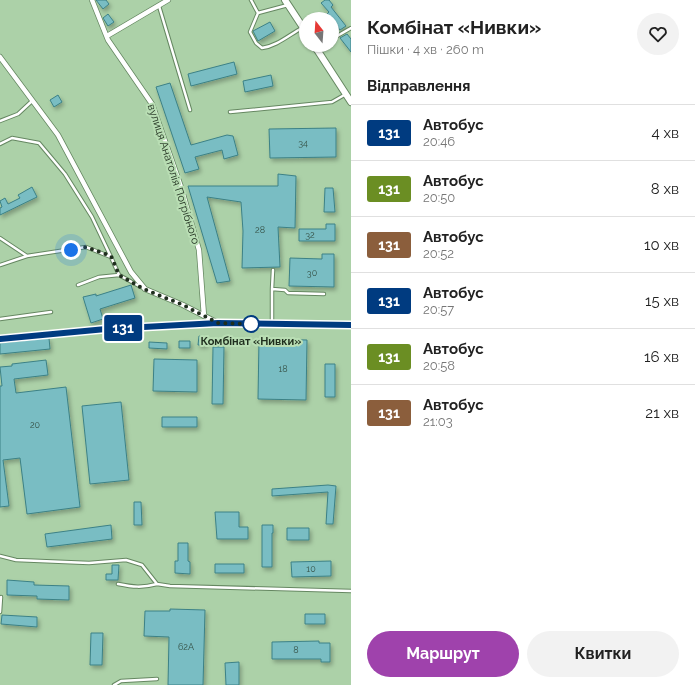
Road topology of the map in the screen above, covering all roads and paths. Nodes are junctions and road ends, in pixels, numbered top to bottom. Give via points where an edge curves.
1 (92, 0) edge
2 (168, 0) edge
3 (251, 0) edge
4 (287, 3) edge
5 (159, 5) junction
6 (258, 14) junction
7 (299, 22) edge
8 (351, 28) edge
9 (299, 32) edge
10 (339, 35) edge
11 (107, 36) junction
12 (322, 52) edge
13 (0, 57) edge
14 (346, 94) junction
15 (33, 101) junction
16 (351, 102) edge
17 (190, 110) dead end
18 (230, 112) dead end
19 (0, 121) edge
20 (0, 144) edge
21 (0, 238) edge
22 (27, 256) junction
23 (111, 256) junction
24 (0, 265) edge
25 (273, 270) dead end
26 (119, 275) junction
27 (78, 285) dead end
28 (144, 289) junction
29 (272, 289) junction
30 (324, 294) dead end
31 (51, 312) dead end
32 (204, 316) junction
33 (0, 319) edge
34 (218, 323) junction
35 (272, 324) junction
36 (351, 325) edge
37 (0, 339) edge
38 (0, 556) edge
39 (118, 584) dead end
40 (157, 584) junction
41 (351, 591) edge
42 (1, 597) edge
43 (0, 612) edge
44 (157, 679) dead end
45 (114, 685) edge

1 - 11 street, вулиця Анатолія Погрібного
2 - 5 street
3 - 6 lane
4 - 6 lane
4 - 7 street
5 - 11 street
5 - 17 lane
6 - 9 lane via 250,32 262,48
8 - 10 lane
11 - 32 street, вулиця Анатолія Погрібного via 152,104 181,187 199,250
12 - 14 street
13 - 15 street
14 - 16 street
14 - 18 lane via 332,102
15 - 19 lane via 18,114
15 - 28 street via 58,135 131,272
20 - 23 lane via 12,138 39,143 65,174 92,217
21 - 22 lane
22 - 23 lane via 86,247
22 - 24 lane
23 - 26 lane
25 - 29 lane
26 - 27 lane
26 - 28 lane
28 - 32 street
29 - 30 lane via 285,290 288,293
29 - 35 lane
31 - 33 lane
32 - 34 street
34 - 35 street
34 - 37 street via 106,329
35 - 36 street
38 - 40 lane via 16,560 89,563 126,560 142,564
39 - 40 lane via 140,587
40 - 41 lane
42 - 43 lane
44 - 45 lane via 122,681

